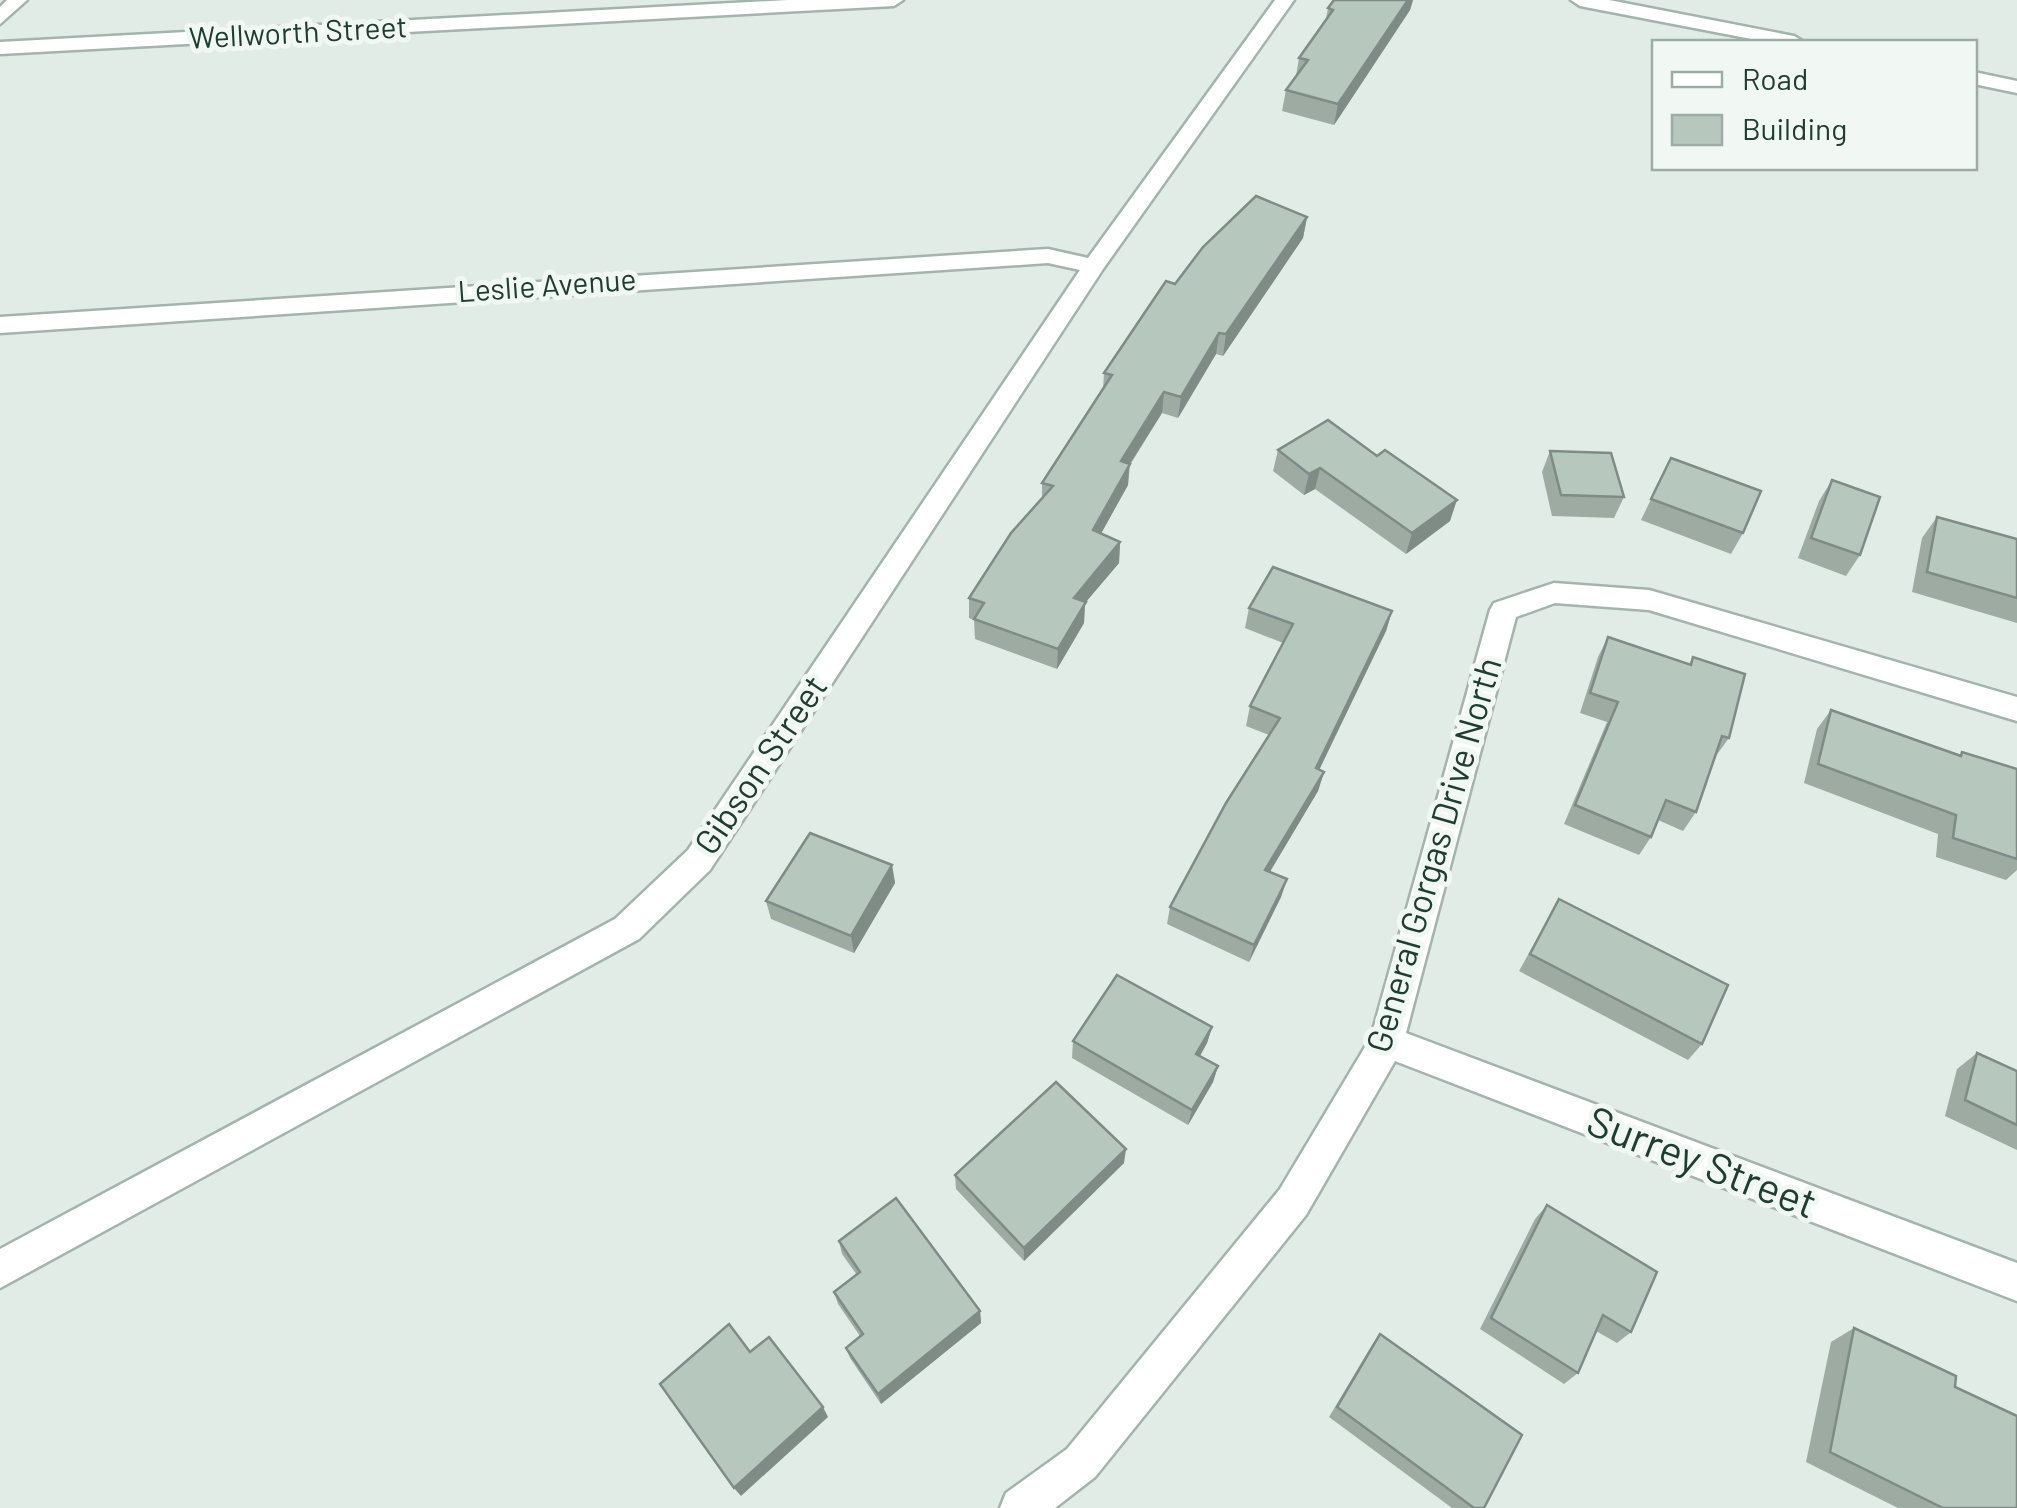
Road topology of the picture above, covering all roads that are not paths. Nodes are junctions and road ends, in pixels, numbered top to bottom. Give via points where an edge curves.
1 (18, 0) edge
2 (894, 0) edge
3 (1284, 0) edge
4 (1580, 0) edge
5 (0, 18) edge
6 (1784, 40) edge
7 (0, 48) edge
8 (1977, 79) edge
9 (2017, 87) edge
10 (1094, 266) junction
11 (0, 326) edge
12 (2017, 709) edge
13 (1387, 1042) junction
14 (0, 1269) edge
15 (2017, 1282) edge
16 (1021, 1508) edge

1 - 5 street
2 - 7 street, Wellworth Street
3 - 10 street, Gibson Street
4 - 6 street
8 - 9 street
10 - 11 street, Leslie Avenue via 1048,256
10 - 14 street, Gibson Street via 699,860 628,929
12 - 13 street, General Gorgas Drive North via 1648,600 1554,594 1504,610
13 - 15 street, Surrey Street
13 - 16 street, General Gorgas Drive North via 1293,1202 1081,1462

